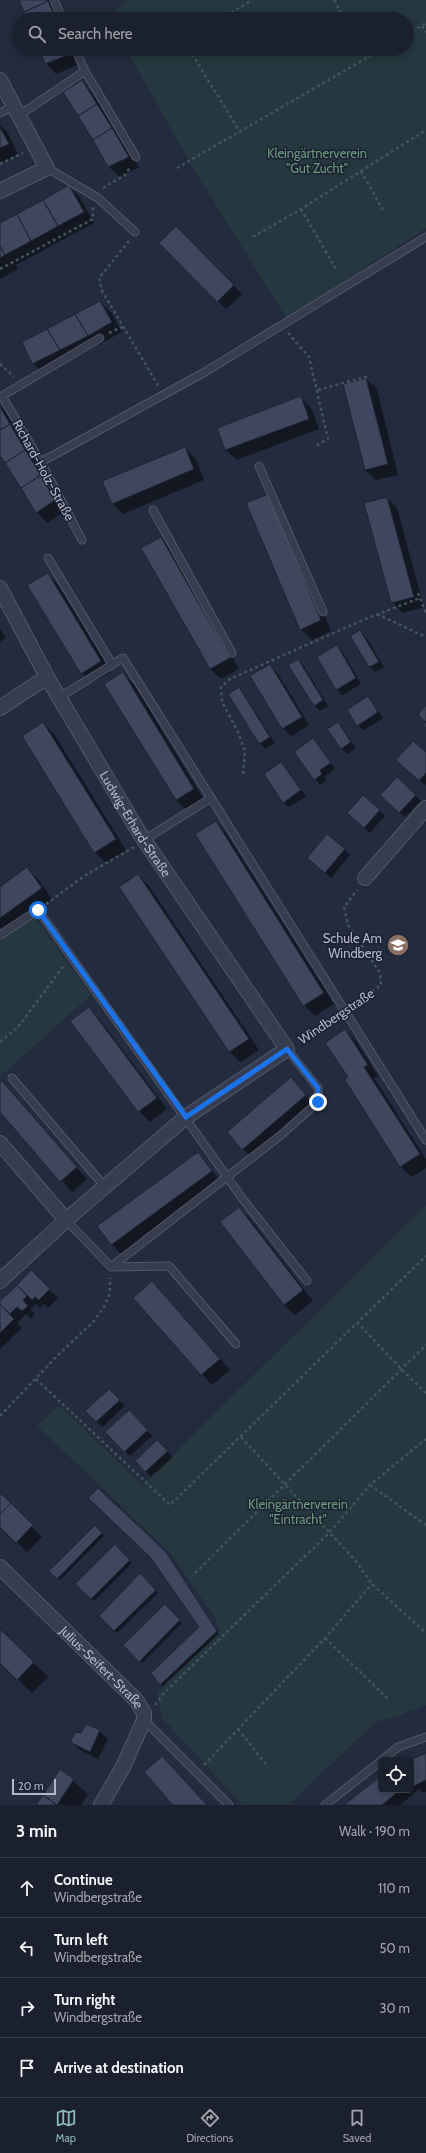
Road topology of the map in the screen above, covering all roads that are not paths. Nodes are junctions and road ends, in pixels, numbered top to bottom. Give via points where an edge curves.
1 (54, 0) edge
2 (59, 12) edge
3 (78, 56) edge
4 (85, 71) junction
5 (0, 80) edge
6 (16, 112) junction
7 (0, 113) edge
8 (136, 157) road end
9 (47, 168) junction
10 (0, 190) edge
11 (136, 232) road end
12 (426, 237) edge
13 (100, 338) road end
14 (41, 462) junction
15 (259, 466) dead end
16 (153, 510) dead end
17 (82, 540) dead end
18 (48, 558) dead end
19 (0, 588) edge
20 (323, 612) dead end
21 (232, 652) dead end
22 (112, 664) junction
23 (47, 677) junction
24 (60, 697) junction
25 (0, 708) edge
26 (211, 798) junction
27 (426, 808) edge
28 (144, 840) junction
29 (365, 878) road end
30 (0, 935) edge
31 (287, 1049) junction
32 (12, 1078) dead end
33 (186, 1117) junction
34 (426, 1140) edge
35 (0, 1144) edge
36 (228, 1177) junction
37 (105, 1187) junction
38 (66, 1220) junction
39 (111, 1267) junction
40 (307, 1281) dead end
41 (0, 1282) edge
42 (236, 1344) dead end
43 (2, 1573) edge
44 (144, 1720) junction
45 (426, 1737) edge
46 (385, 1757) edge
47 (378, 1762) edge
48 (101, 1805) edge
49 (229, 1805) edge
50 (325, 1805) edge

1 - 2 lane
3 - 4 lane
4 - 6 lane
4 - 8 lane
5 - 6 street
6 - 7 lane
6 - 9 street
9 - 10 street
9 - 11 lane via 92,194
12 - 14 lane via 205,372
13 - 14 lane, Richard-Holz-Straße via 2,396
14 - 17 lane, Richard-Holz-Straße
15 - 20 lane
16 - 21 lane
18 - 22 lane
19 - 23 street, Ludwig-Erhard-Straße
22 - 24 lane
22 - 26 lane via 123,658
23 - 24 street, Ludwig-Erhard-Straße
23 - 25 street
24 - 28 street, Ludwig-Erhard-Straße
26 - 28 lane
26 - 34 lane
27 - 29 street
28 - 31 street, Ludwig-Erhard-Straße
30 - 33 lane via 38,910
31 - 33 street, Windbergstraße
31 - 36 lane, Windbergstraße via 318,1088 318,1102
32 - 37 lane
33 - 36 lane
33 - 37 street, Windbergstraße
35 - 38 street
36 - 39 lane, Windbergstraße
36 - 40 lane
37 - 38 street, Windbergstraße
38 - 39 lane
38 - 41 street, Windbergstraße
39 - 42 lane via 169,1266
43 - 44 street, Julius-Seifert-Straße via 136,1700 144,1713
44 - 48 street via 123,1767
44 - 49 lane, Julius-Seifert-Straße
45 - 46 lane via 398,1747
47 - 50 lane

